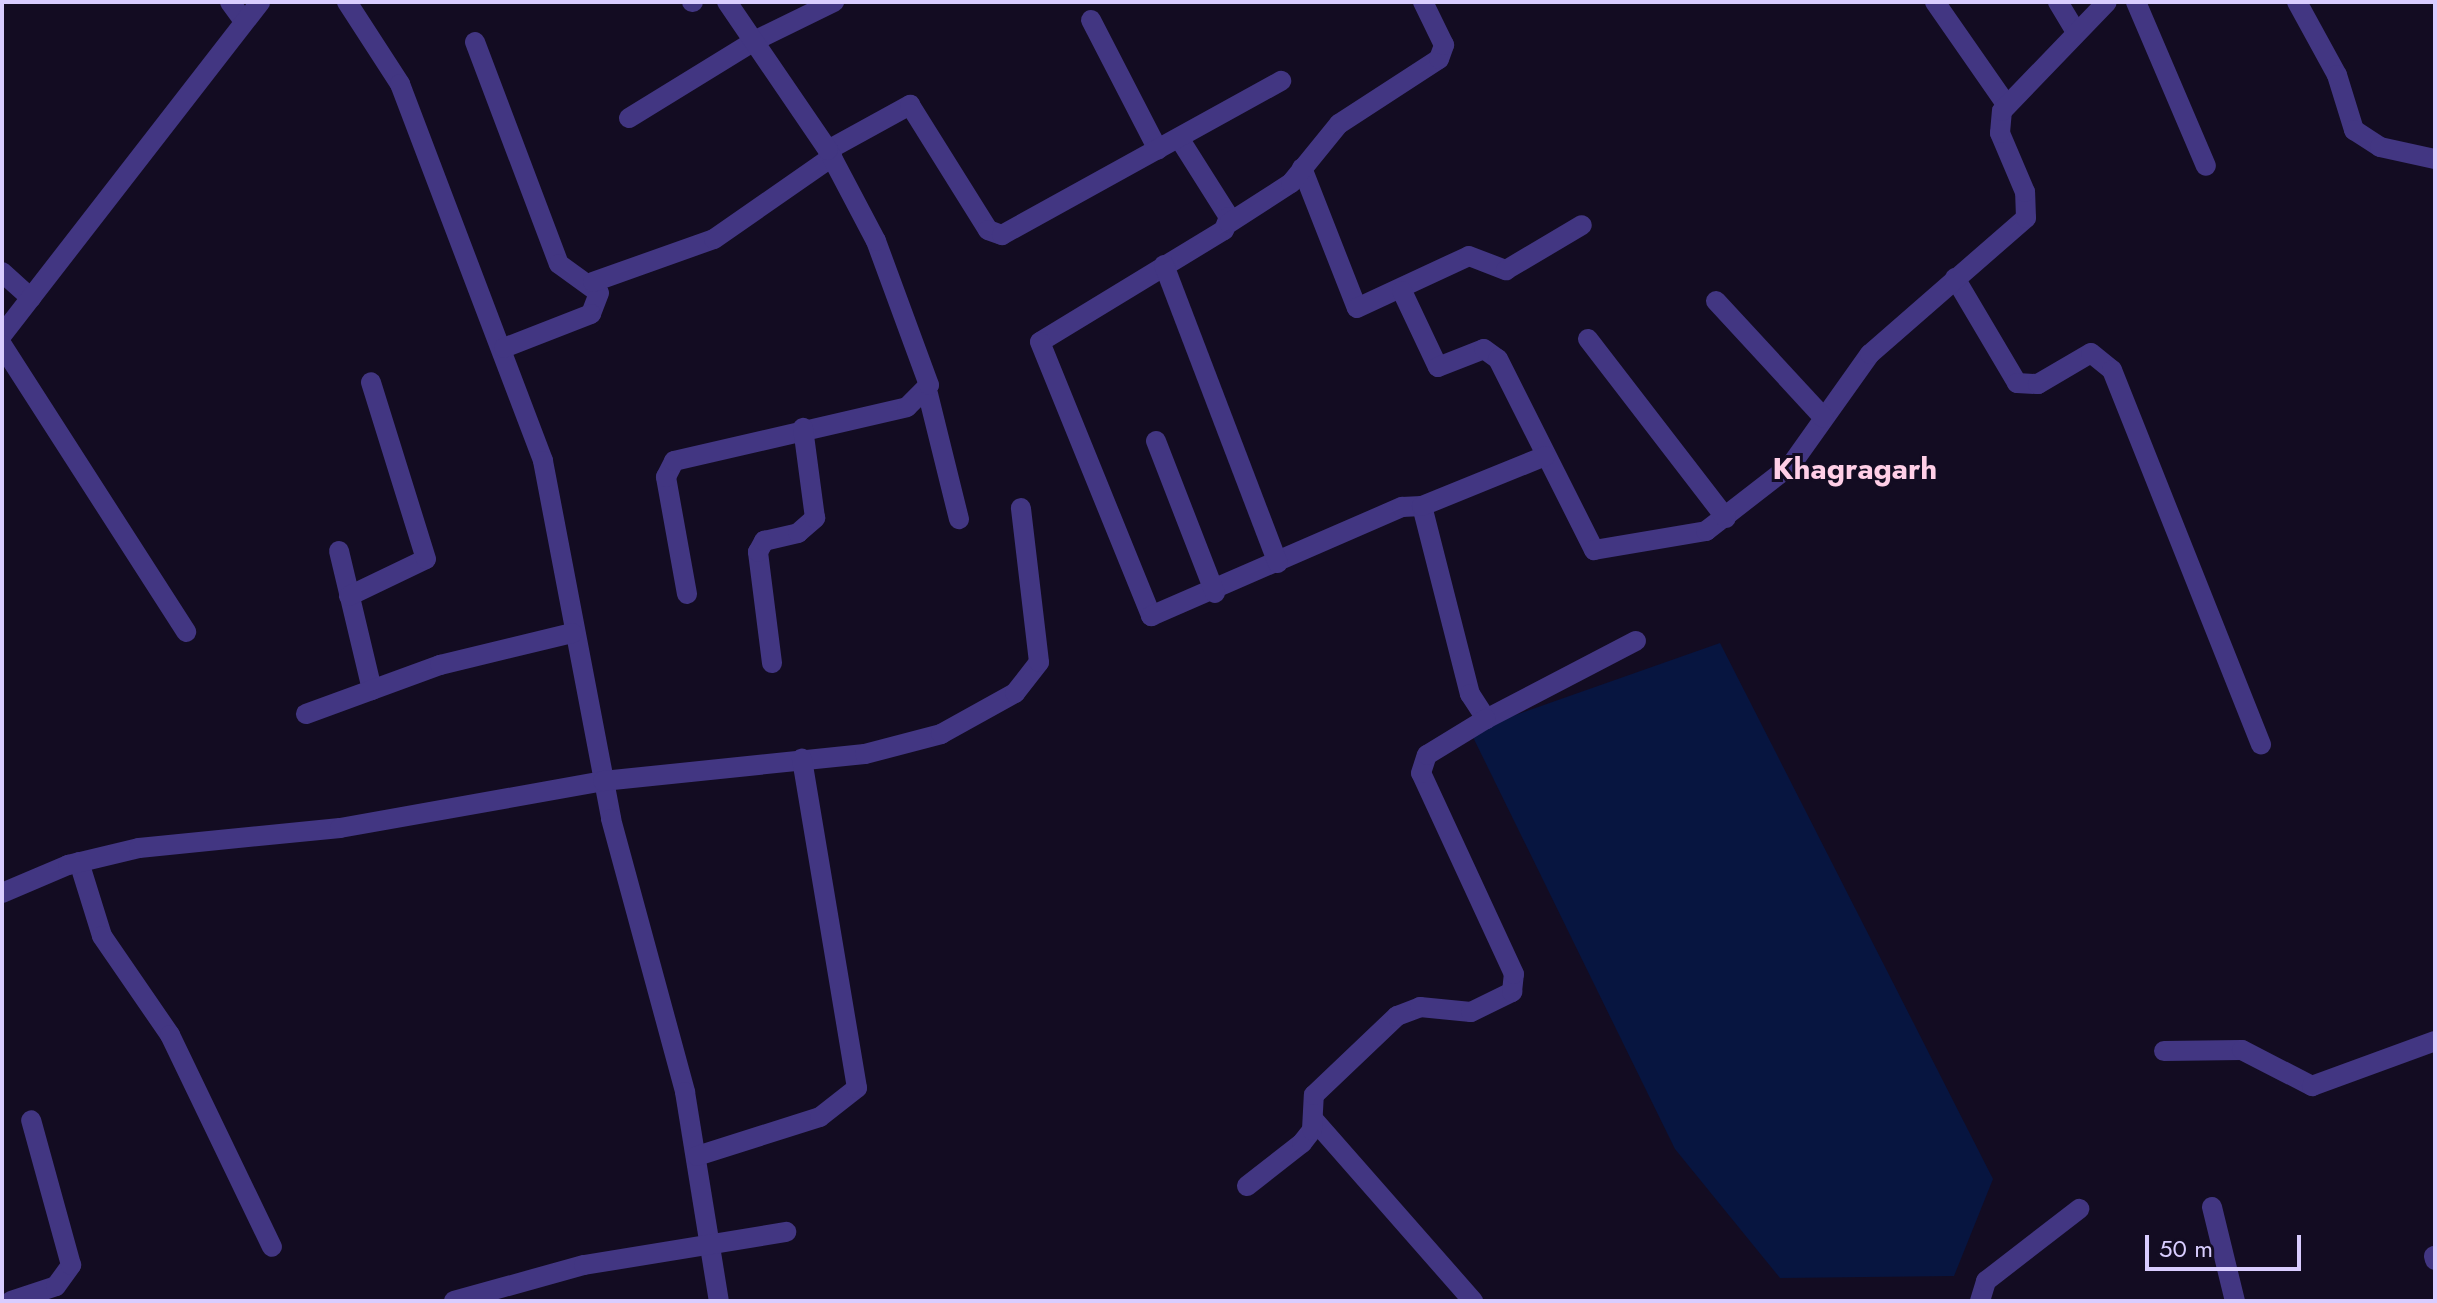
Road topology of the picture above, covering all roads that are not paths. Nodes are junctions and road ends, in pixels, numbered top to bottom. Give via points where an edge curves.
1 (230, 2) edge
2 (260, 2) edge
3 (347, 2) edge
4 (727, 2) edge
5 (834, 2) edge
6 (1423, 2) edge
7 (1935, 2) edge
8 (2058, 2) edge
9 (2107, 2) edge
10 (2136, 2) edge
11 (2297, 2) edge
12 (243, 20) junction
13 (1091, 20) dead end
14 (2076, 32) junction
15 (756, 40) junction
16 (475, 42) dead end
17 (1281, 81) dead end
18 (2006, 104) junction
19 (629, 118) dead end
20 (1179, 138) junction
21 (1158, 150) junction
22 (830, 153) junction
23 (2435, 159) edge
24 (2206, 166) dead end
25 (1302, 168) junction
26 (1229, 223) junction
27 (1582, 225) dead end
28 (1164, 265) junction
29 (2, 272) edge
30 (1955, 278) junction
31 (593, 282) junction
32 (1402, 291) junction
33 (31, 298) junction
34 (1716, 301) dead end
35 (2, 335) edge
36 (1588, 339) dead end
37 (2, 345) edge
38 (504, 348) junction
39 (371, 382) dead end
40 (928, 394) junction
41 (1824, 418) junction
42 (803, 428) junction
43 (1156, 441) dead end
44 (1545, 456) junction
45 (1422, 506) junction
46 (1021, 508) dead end
47 (1726, 518) junction
48 (959, 519) dead end
49 (339, 551) dead end
50 (1278, 563) junction
51 (1215, 593) junction
52 (687, 594) dead end
53 (349, 596) junction
54 (186, 632) dead end
55 (572, 633) junction
56 (1636, 641) dead end
57 (772, 663) dead end
58 (372, 690) junction
59 (306, 714) dead end
60 (1486, 719) junction
61 (2261, 744) dead end
62 (802, 759) junction
63 (603, 781) junction
64 (79, 862) junction
65 (2, 893) edge
66 (2435, 1041) edge
67 (2164, 1051) dead end
68 (31, 1120) dead end
69 (1314, 1120) junction
70 (697, 1156) junction
71 (1247, 1186) dead end
72 (2212, 1207) dead end
73 (2079, 1209) dead end
74 (786, 1232) dead end
75 (711, 1245) junction
76 (272, 1247) dead end
77 (11, 1301) edge
78 (454, 1301) edge
79 (719, 1301) edge
80 (1473, 1301) edge
81 (1980, 1301) edge
82 (2235, 1301) edge

1 - 12 street
2 - 12 street
3 - 38 street via 400,84
4 - 15 street
5 - 15 street
6 - 25 street via 1444,45 1439,59 1339,124
7 - 18 street
8 - 14 street
9 - 14 street
10 - 24 street
11 - 23 street via 2337,75 2354,130 2380,147
12 - 33 street
13 - 21 street
14 - 18 street
15 - 19 street
15 - 22 street
16 - 31 street via 559,264
17 - 20 street
18 - 30 street via 2000,133 2025,192 2026,218
20 - 21 street
20 - 26 street
21 - 22 street via 1002,235 988,230 910,105
22 - 31 street via 714,239
22 - 40 street via 894,283
25 - 26 street via 1274,197
25 - 32 street via 1352,303 1366,309
26 - 28 street
27 - 32 street via 1506,270 1469,256
28 - 50 street
28 - 51 street via 1047,333 1041,355 1151,616
29 - 33 street
30 - 41 street via 1870,354
30 - 61 street via 2017,383 2038,384 2091,353 2112,370
31 - 38 street via 599,293 591,314
32 - 44 street via 1438,367 1484,349 1498,359
33 - 35 street
34 - 41 street
36 - 47 street
37 - 54 street
38 - 55 street via 543,461
39 - 53 street via 426,559
40 - 42 street via 907,407
40 - 48 street
41 - 47 street via 1791,465
42 - 52 street via 668,467
42 - 57 street via 815,518 798,533 764,541 758,552
43 - 51 street
44 - 45 street
44 - 47 street via 1594,550 1706,531
45 - 50 street via 1402,507
45 - 60 street via 1470,694
46 - 62 street via 1041,640 1034,675 983,716 903,748
49 - 53 street
50 - 51 street
53 - 58 street
55 - 58 street
55 - 63 street
56 - 60 street
58 - 59 street
60 - 69 street via 1427,755 1421,773 1514,974 1512,992 1471,1012 1420,1007 1397,1016 1321,1085
62 - 63 street
62 - 70 street via 857,1088 820,1117
63 - 64 street via 414,817 202,838
63 - 70 street
64 - 65 street
64 - 76 street via 102,936 170,1035
66 - 67 street via 2312,1086 2242,1050
68 - 77 street via 71,1265 56,1286
69 - 71 street via 1302,1143
69 - 80 street
70 - 75 street
72 - 82 street
73 - 81 street via 1986,1281
74 - 75 street
75 - 78 street via 584,1265
75 - 79 street

